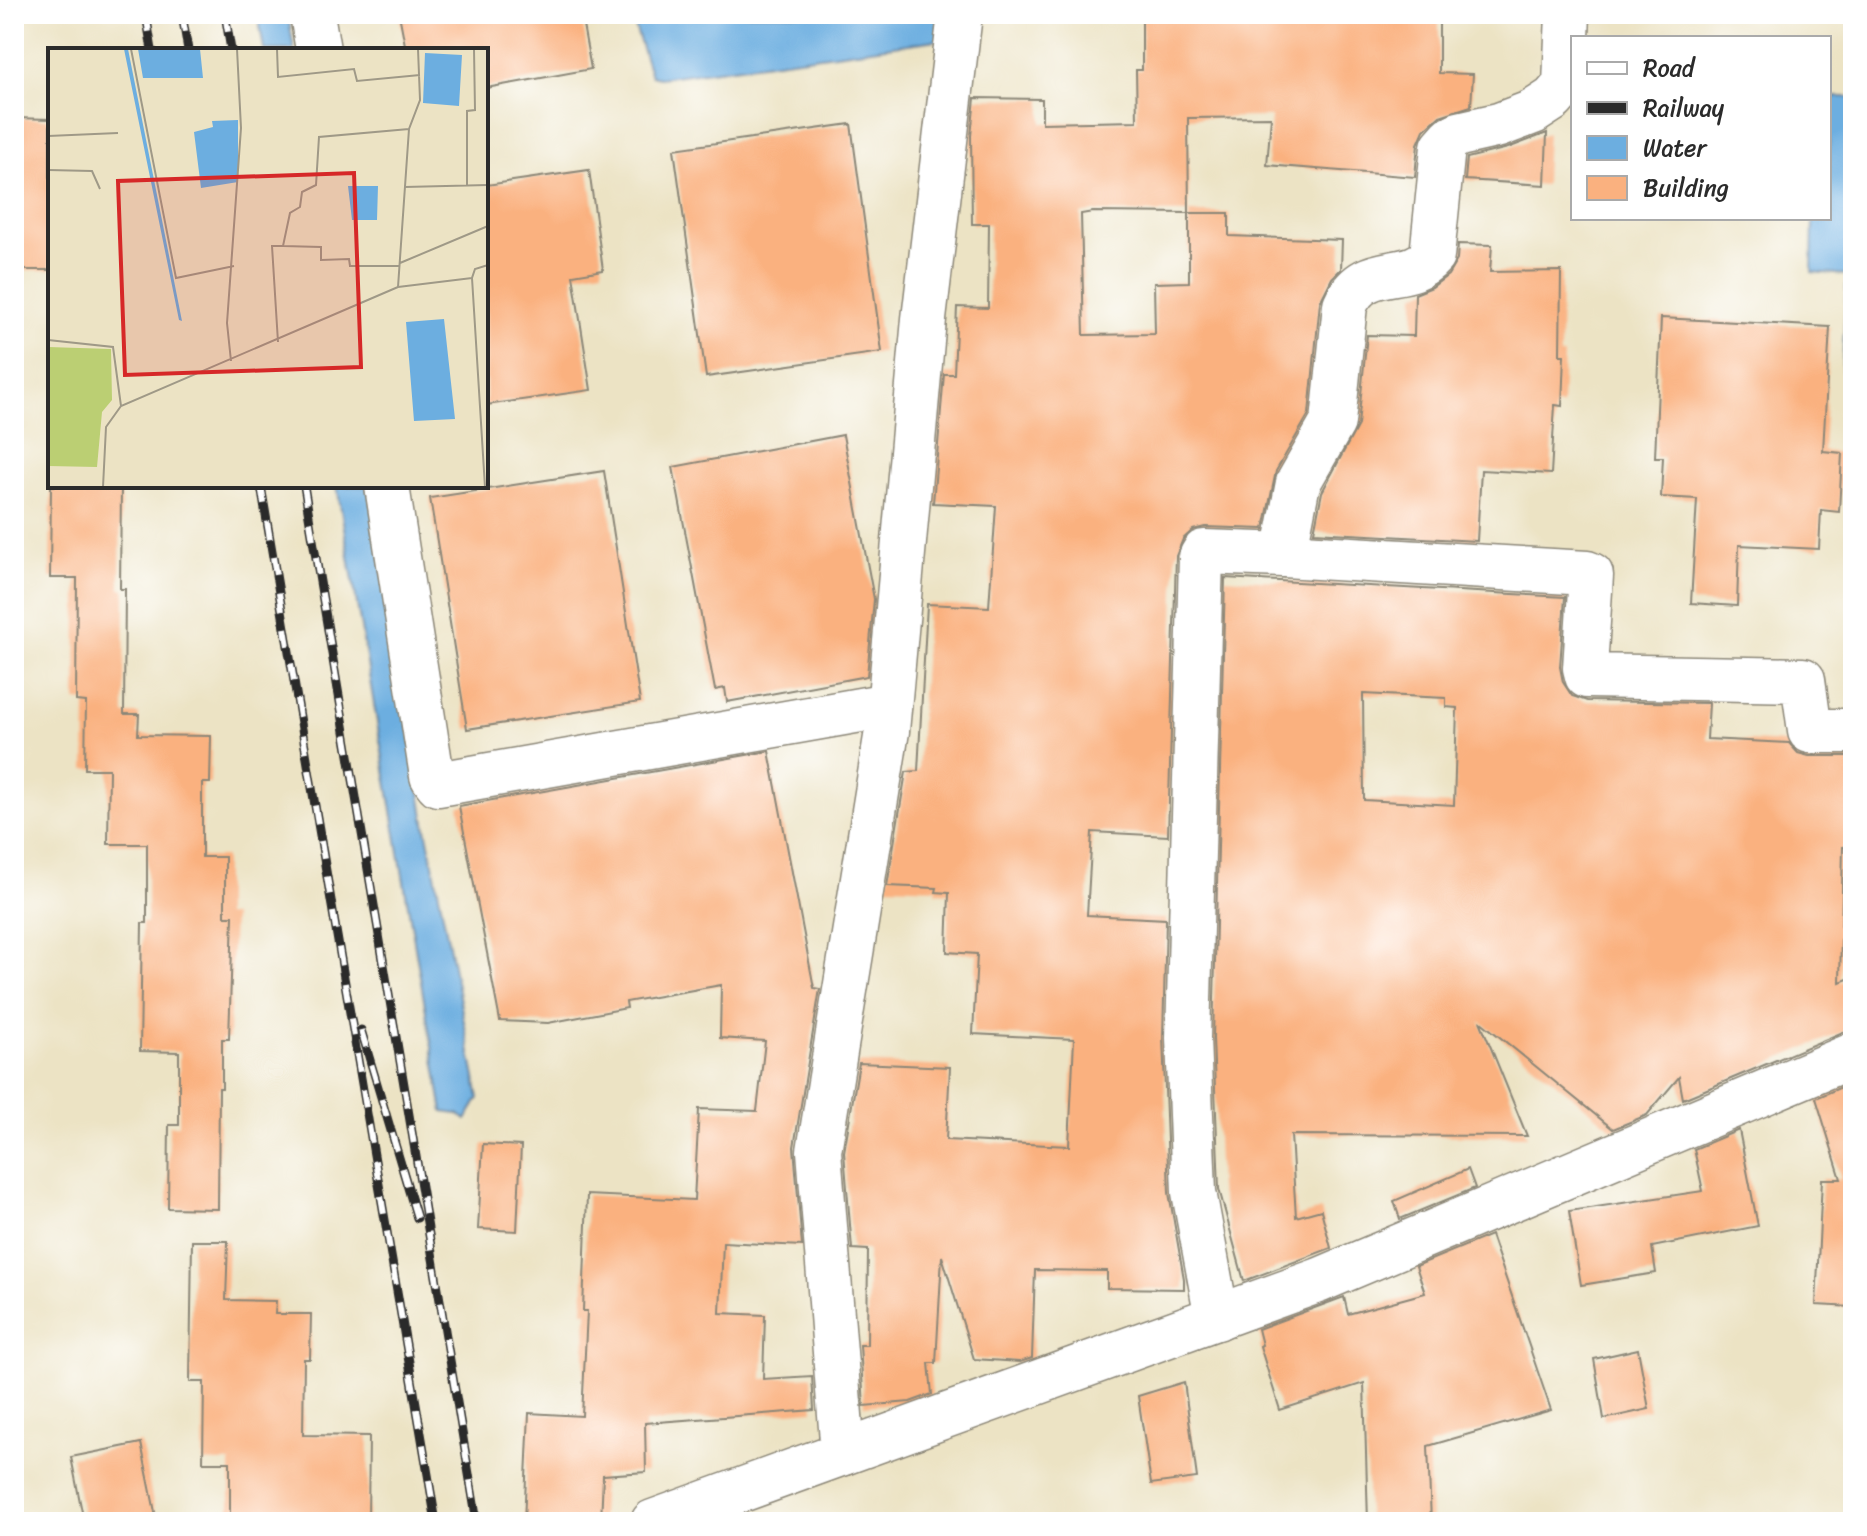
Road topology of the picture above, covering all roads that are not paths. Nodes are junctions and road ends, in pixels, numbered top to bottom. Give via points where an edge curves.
1 (312, 14) edge
2 (960, 14) edge
3 (1568, 14) edge
4 (318, 48) edge
5 (387, 488) edge
6 (1284, 555) junction
7 (889, 705) junction
8 (1853, 731) edge
9 (1853, 1055) edge
10 (1217, 1318) junction
11 (843, 1453) junction
12 (653, 1522) edge

1 - 4 street
2 - 7 street via 924,319
3 - 6 street via 1565,85 1553,99 1499,125 1459,134 1443,147 1432,256 1412,270 1379,274 1350,293 1333,422 1298,483
5 - 7 street via 432,776 438,784
6 - 8 street via 1587,573 1587,676 1803,680 1810,731
6 - 10 street via 1204,552 1200,568 1188,1038 1194,1192
7 - 11 street via 819,1151
9 - 10 street via 1320,1280
10 - 11 street
11 - 12 street

